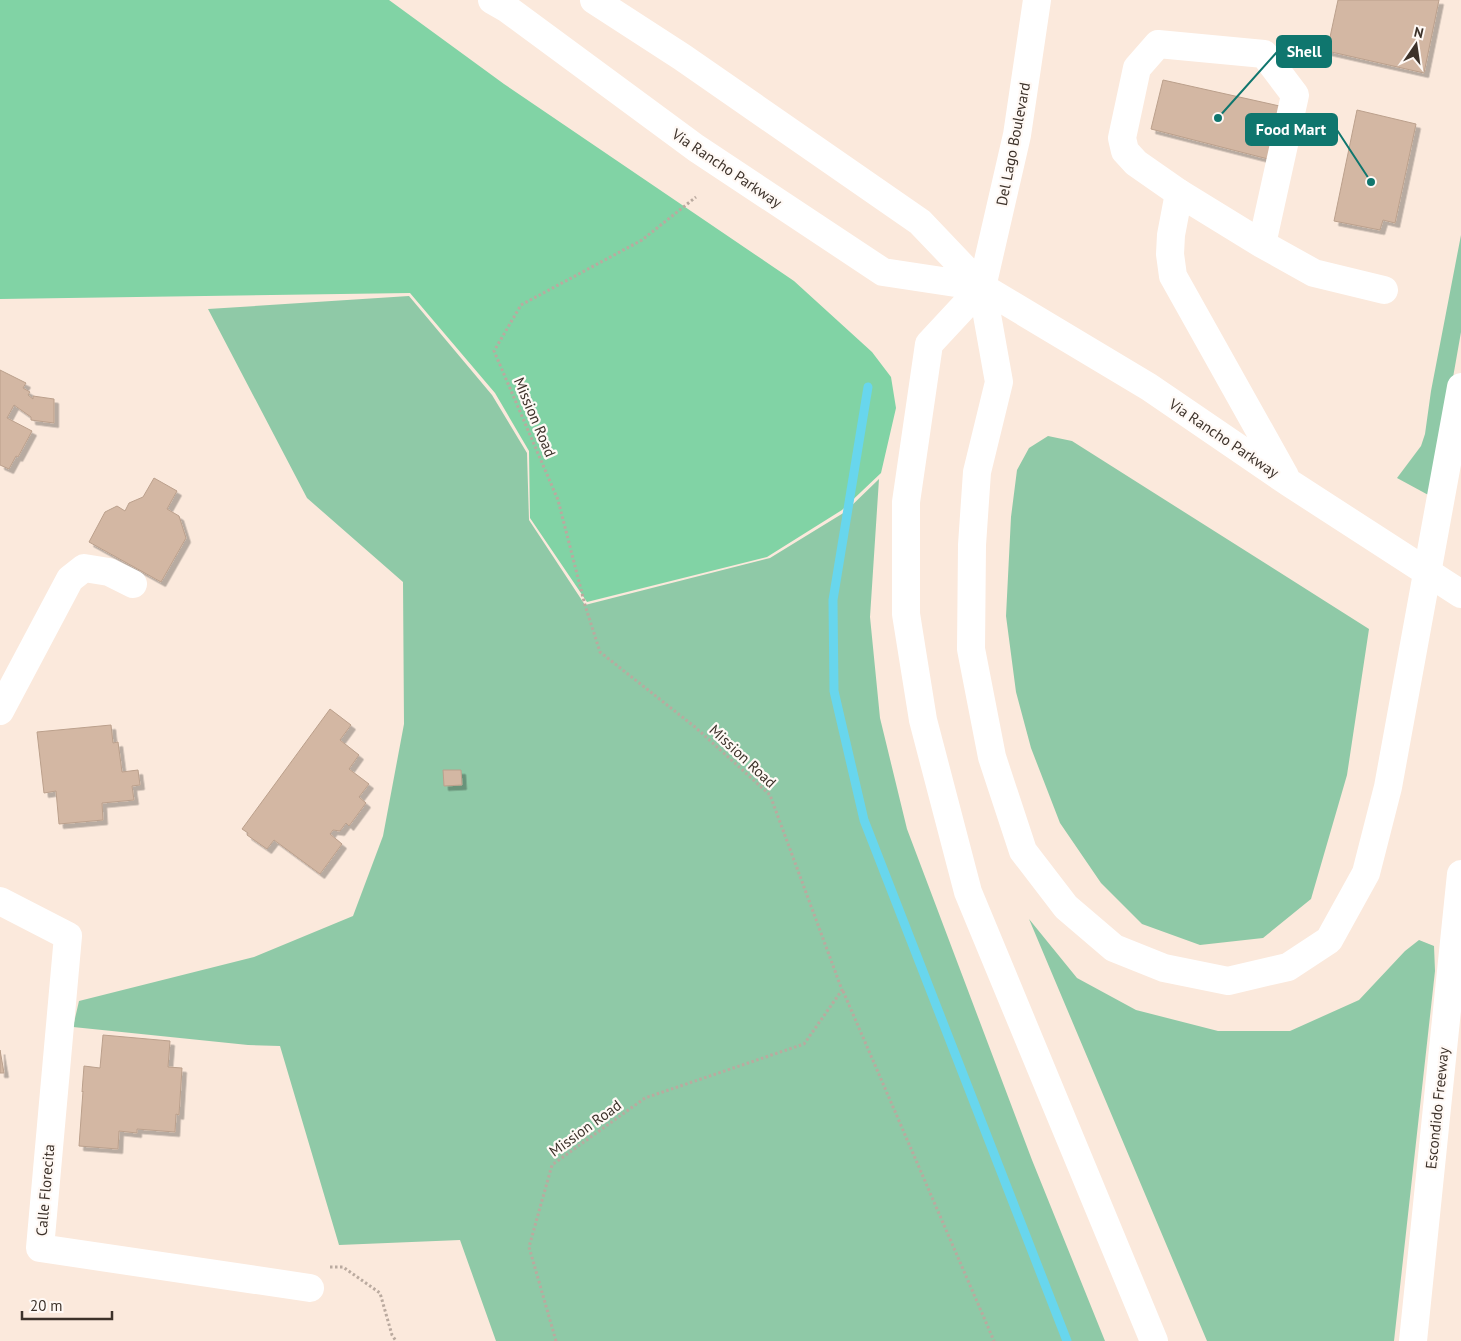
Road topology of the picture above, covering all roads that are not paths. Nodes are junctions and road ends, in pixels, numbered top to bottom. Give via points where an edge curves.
1 (492, 0) edge
2 (594, 0) edge
3 (1037, 0) edge
4 (1179, 193) junction
5 (1262, 244) junction
6 (982, 287) junction
7 (1384, 290) dead end
8 (1461, 387) edge
9 (1288, 482) junction
10 (132, 584) dead end
11 (1461, 594) edge
12 (0, 711) edge
13 (1461, 874) edge
14 (0, 901) edge
15 (310, 1288) road end
16 (1154, 1341) edge
17 (1413, 1341) edge

1 - 6 main road, Via Rancho Parkway via 696,148 883,272
2 - 6 main road, Via Rancho Parkway via 920,222
3 - 6 main road, Del Lago Boulevard via 1018,135
4 - 5 main road
4 - 5 main road via 1136,163 1125,151 1122,138 1137,68 1158,44 1264,54 1295,95
4 - 9 main road via 1171,235 1173,276
5 - 7 main road via 1314,274
6 - 8 main road via 999,382 977,472 972,545 971,649 992,757 1023,851 1066,906 1114,948 1164,968 1228,981 1288,967 1329,940 1366,872 1388,786
6 - 9 main road, Via Rancho Parkway via 1149,387
6 - 16 main road via 929,344 906,502 906,614 923,720 968,892
9 - 11 main road, Via Rancho Parkway
10 - 12 main road via 110,572 84,568 70,578
13 - 17 main road, Escondido Freeway
14 - 15 main road, Calle Florecita via 68,936 40,1248

